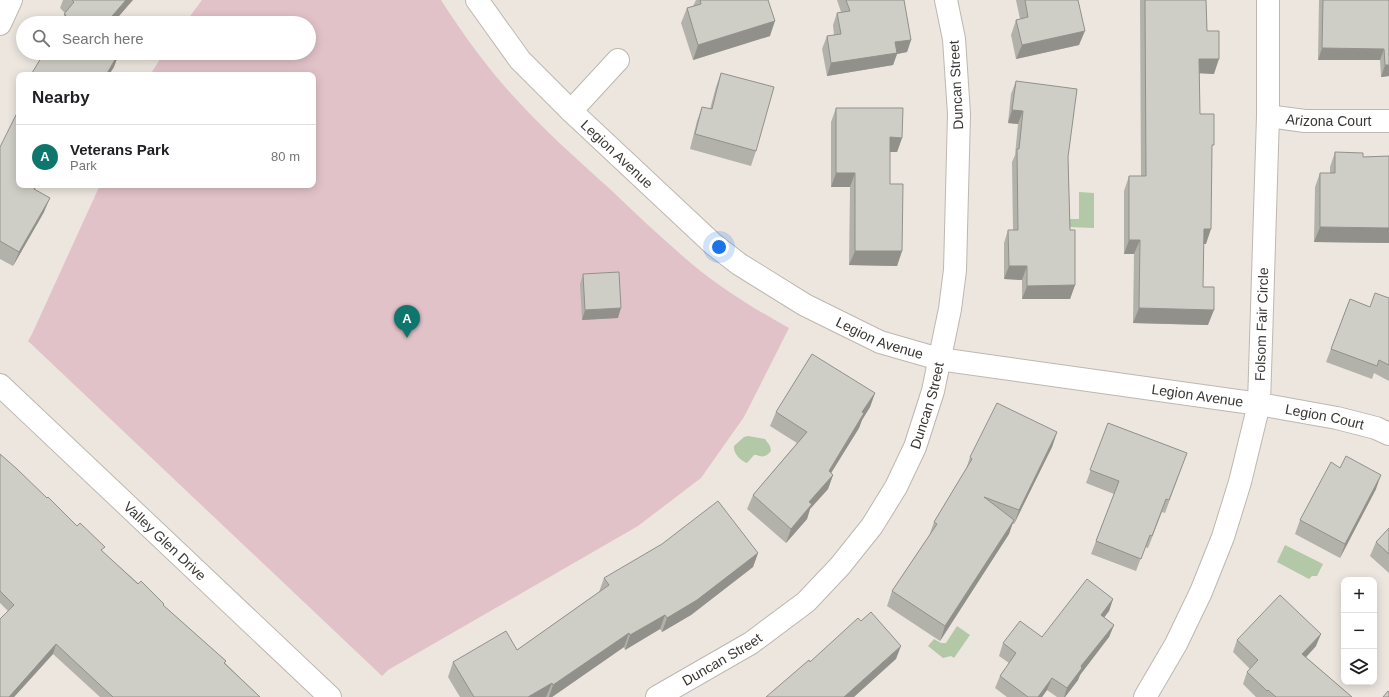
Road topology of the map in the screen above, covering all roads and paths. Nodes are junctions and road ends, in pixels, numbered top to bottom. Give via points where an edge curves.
1 (11, 0) edge
2 (477, 0) edge
3 (946, 0) edge
4 (1268, 0) edge
5 (0, 24) edge
6 (618, 60) dead end
7 (571, 111) junction
8 (1268, 116) junction
9 (1389, 121) edge
10 (939, 358) junction
11 (0, 384) edge
12 (1259, 404) junction
13 (1389, 434) edge
14 (1154, 694) edge
15 (330, 697) edge
16 (657, 697) edge

1 - 5 street
2 - 7 street, Legion Avenue via 520,60
3 - 10 street, Duncan Street via 954,39 959,114 955,270 950,309
4 - 8 street, Folsom Fair Circle
6 - 7 street, Legion Avenue
7 - 10 street, Legion Avenue via 713,244 739,264 805,305 880,342
8 - 9 street, Arizona Court via 1305,121
8 - 12 street, Folsom Fair Circle
10 - 12 street, Legion Avenue
10 - 16 street, Duncan Street via 925,421 896,487 872,526 840,566 806,602 770,630
11 - 15 street, Valley Glen Drive
12 - 13 street, Legion Court via 1337,418
12 - 14 street, Folsom Fair Circle via 1240,482 1223,537

